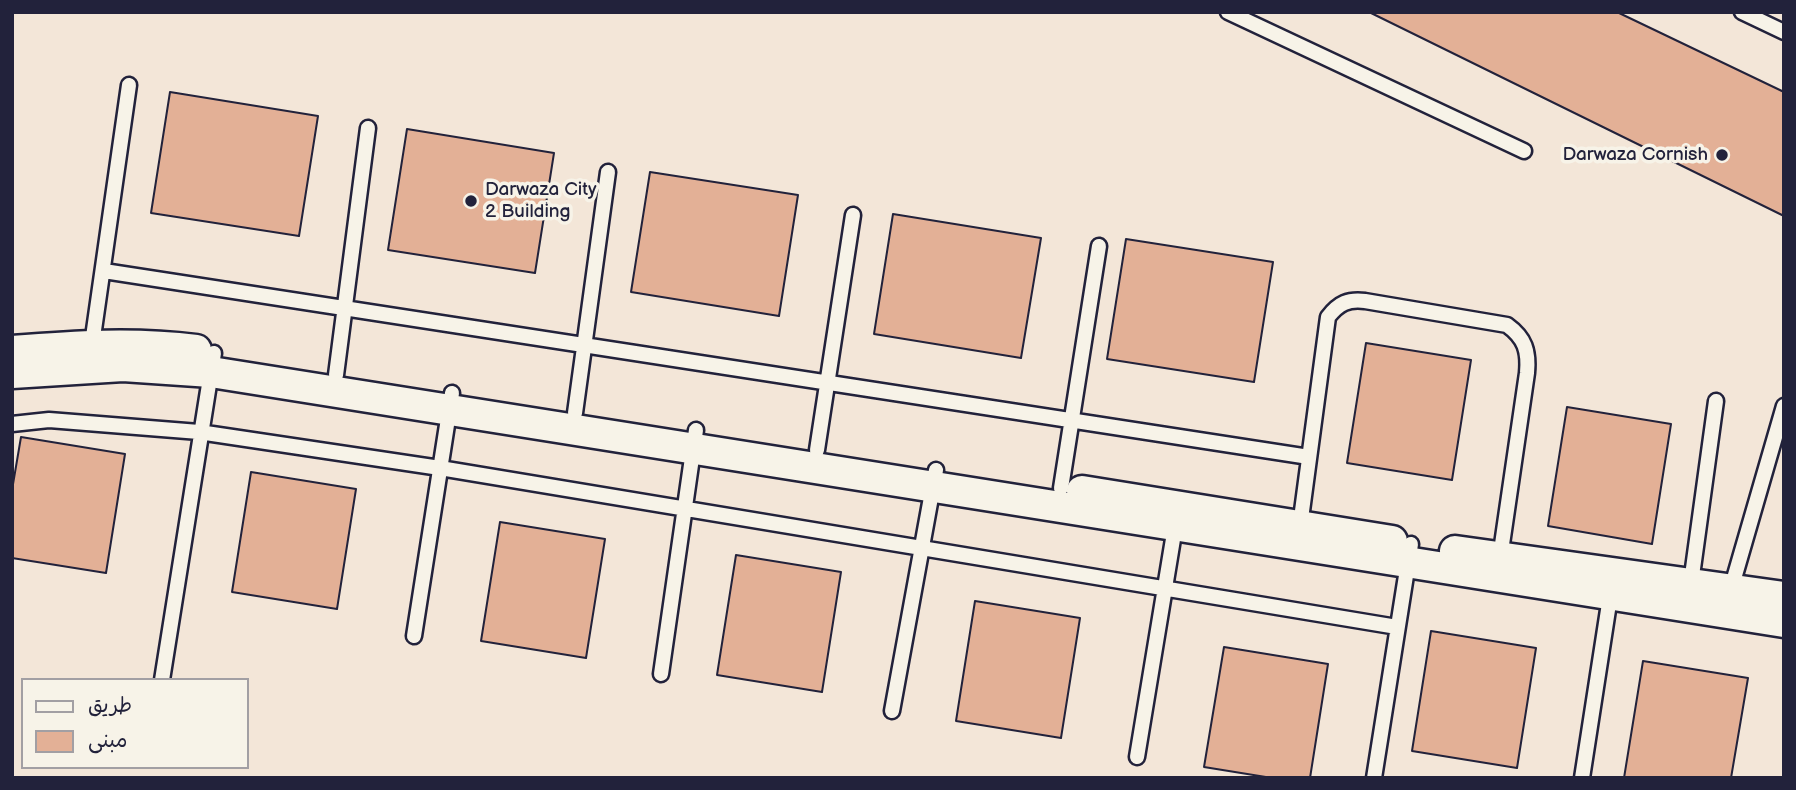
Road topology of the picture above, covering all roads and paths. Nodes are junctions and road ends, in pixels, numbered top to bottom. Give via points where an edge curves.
1 (1228, 12) edge
2 (1742, 12) edge
3 (1784, 32) edge
4 (129, 85) dead end
5 (368, 128) dead end
6 (1524, 151) dead end
7 (608, 172) dead end
8 (853, 215) dead end
9 (1099, 246) dead end
10 (104, 271) junction
11 (345, 308) junction
12 (92, 344) junction
13 (586, 345) junction
14 (12, 351) edge
15 (212, 362) junction
16 (12, 373) edge
17 (336, 375) junction
18 (828, 382) junction
19 (1716, 401) dead end
20 (450, 402) junction
21 (1784, 407) edge
22 (575, 413) junction
23 (1072, 420) junction
24 (12, 424) edge
25 (199, 432) junction
26 (694, 439) junction
27 (817, 450) junction
28 (1309, 457) junction
29 (440, 468) junction
30 (934, 478) junction
31 (1061, 488) junction
32 (684, 509) junction
33 (1177, 516) junction
34 (1300, 526) junction
35 (922, 550) junction
36 (1409, 554) junction
37 (1500, 558) junction
38 (1691, 583) junction
39 (1165, 589) junction
40 (1731, 589) junction
41 (1610, 597) junction
42 (1784, 597) edge
43 (1784, 622) edge
44 (1397, 627) junction
45 (414, 636) dead end
46 (661, 674) dead end
47 (162, 678) edge
48 (892, 710) dead end
49 (1137, 757) dead end
50 (1374, 778) edge
51 (1582, 778) edge

1 - 6 lane
2 - 3 lane
4 - 10 lane
5 - 11 lane
7 - 13 lane
8 - 18 lane
9 - 23 lane
10 - 11 lane
10 - 12 lane
11 - 13 lane
11 - 17 lane
12 - 14 street
12 - 15 street via 160,345
13 - 18 lane
13 - 22 lane
15 - 16 street
15 - 17 street
15 - 20 street
15 - 25 lane
17 - 20 street
18 - 23 lane
18 - 27 lane
19 - 38 lane
20 - 22 street
20 - 26 street
20 - 29 lane
21 - 40 lane
22 - 26 street
23 - 28 lane
23 - 31 lane
24 - 25 lane via 49,419
25 - 29 lane
25 - 47 lane
26 - 27 street
26 - 30 street
26 - 32 lane
27 - 30 street
28 - 34 lane
28 - 37 lane via 1324,331 1337,306 1350,300 1365,301 1507,325 1519,333 1529,359
29 - 32 lane
29 - 45 lane
30 - 31 street
30 - 33 street
30 - 35 lane
31 - 33 street
32 - 35 lane
32 - 46 lane
33 - 34 street
33 - 36 street
33 - 39 lane
34 - 36 street
35 - 39 lane
35 - 48 lane
36 - 37 street
36 - 41 street
36 - 44 lane
37 - 38 street
38 - 40 street
39 - 44 lane
39 - 49 lane
40 - 42 street
41 - 43 street
41 - 51 lane
44 - 50 lane

